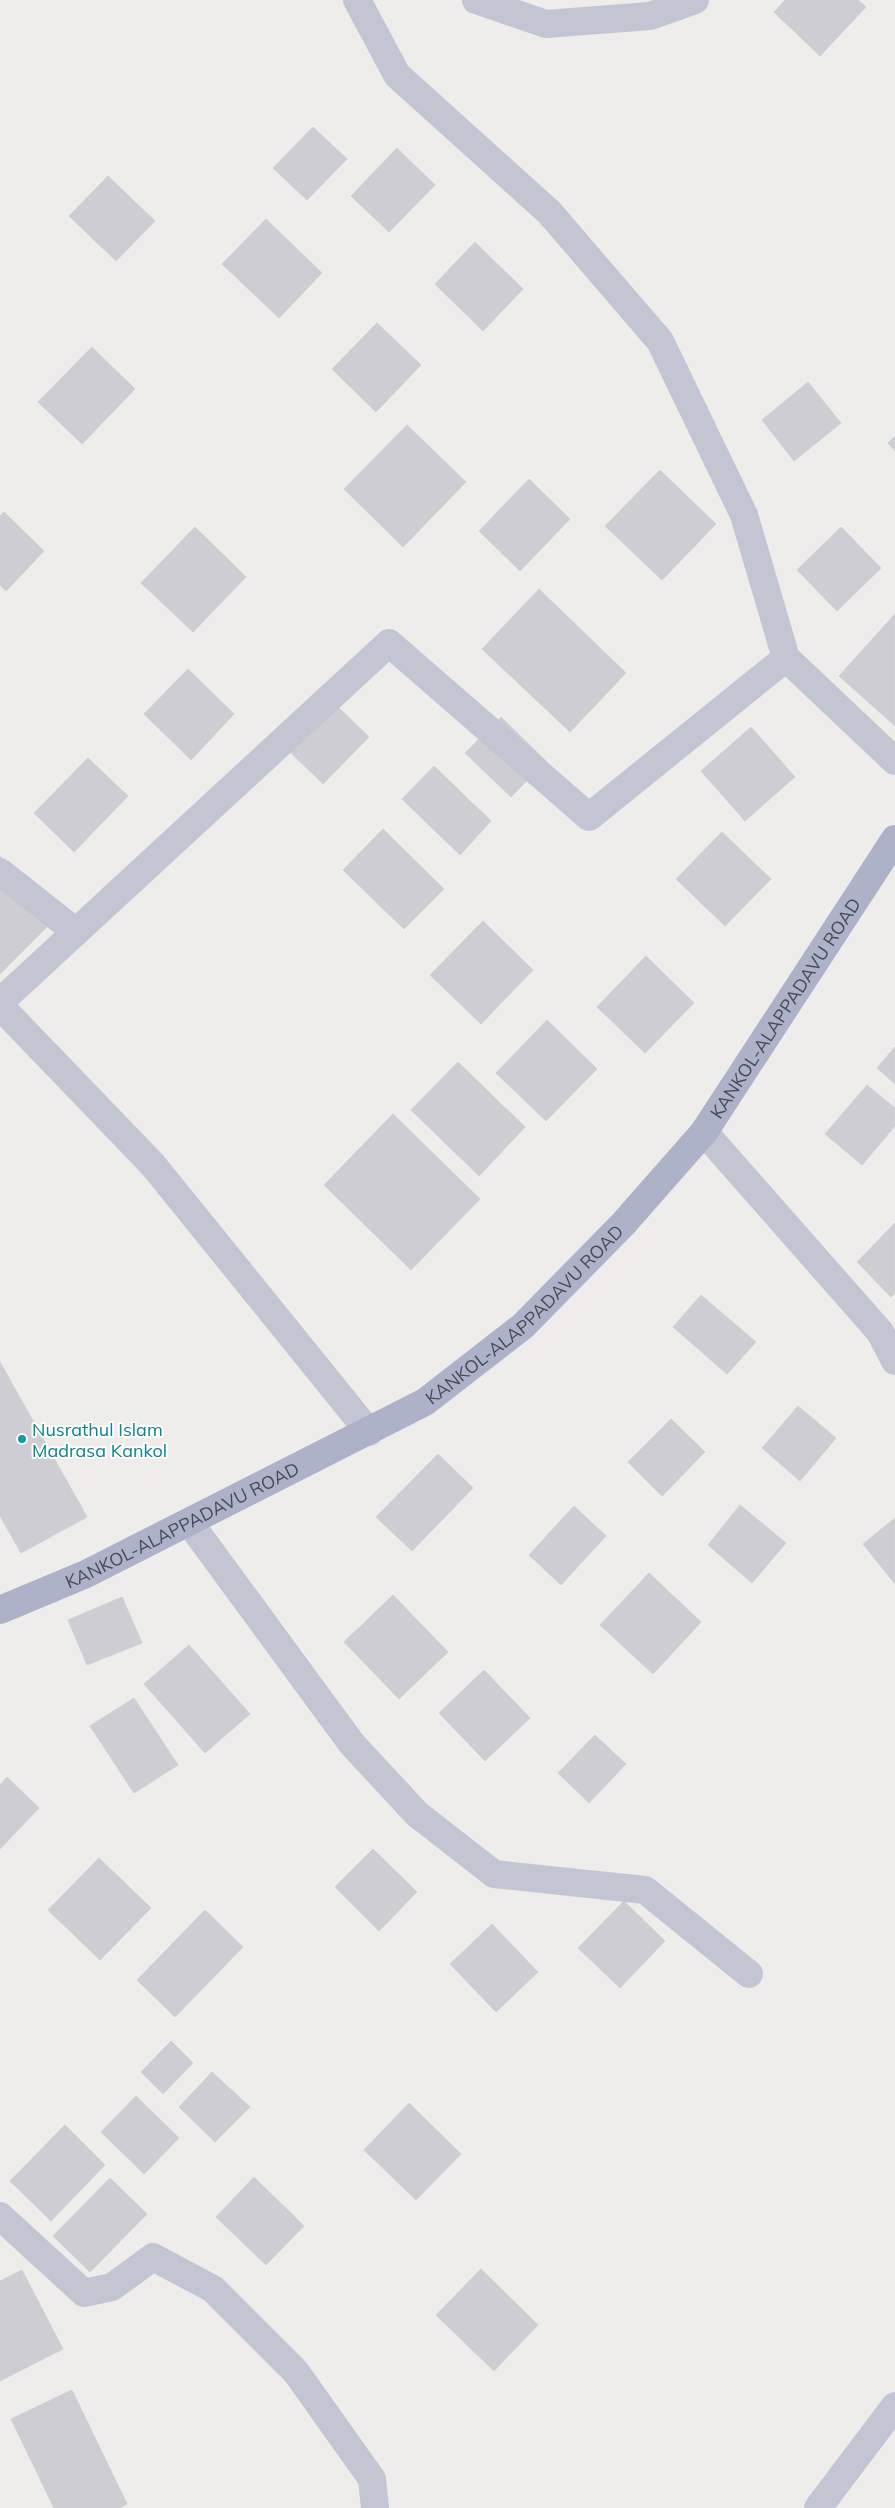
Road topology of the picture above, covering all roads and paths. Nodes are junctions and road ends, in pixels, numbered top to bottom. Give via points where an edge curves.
1 (357, 0) edge
2 (476, 0) edge
3 (694, 0) edge
4 (786, 658) junction
5 (895, 761) edge
6 (895, 839) edge
7 (0, 872) edge
8 (76, 932) junction
9 (0, 1002) edge
10 (0, 1006) edge
11 (704, 1132) junction
12 (895, 1361) edge
13 (369, 1432) junction
14 (189, 1522) junction
15 (0, 1610) edge
16 (748, 1974) dead end
17 (0, 2216) edge
18 (895, 2406) edge
19 (375, 2508) edge
20 (818, 2508) edge

1 - 4 street via 397,75 549,212 660,340 744,515
2 - 3 street via 546,24 650,16
4 - 5 street
4 - 8 street via 589,817 389,643
6 - 11 main road, KANKOL-ALAPPADAVU ROAD
7 - 8 street
8 - 9 street
10 - 13 street via 153,1165
11 - 12 street via 880,1332
11 - 13 main road, KANKOL-ALAPPADAVU ROAD via 624,1223 523,1326 425,1402
13 - 14 main road, KANKOL-ALAPPADAVU ROAD
14 - 15 main road, KANKOL-ALAPPADAVU ROAD via 86,1574
14 - 16 street via 352,1744 417,1814 494,1874 645,1890
17 - 19 street via 84,2293 112,2287 153,2257 213,2289 296,2372 372,2479
18 - 20 street

